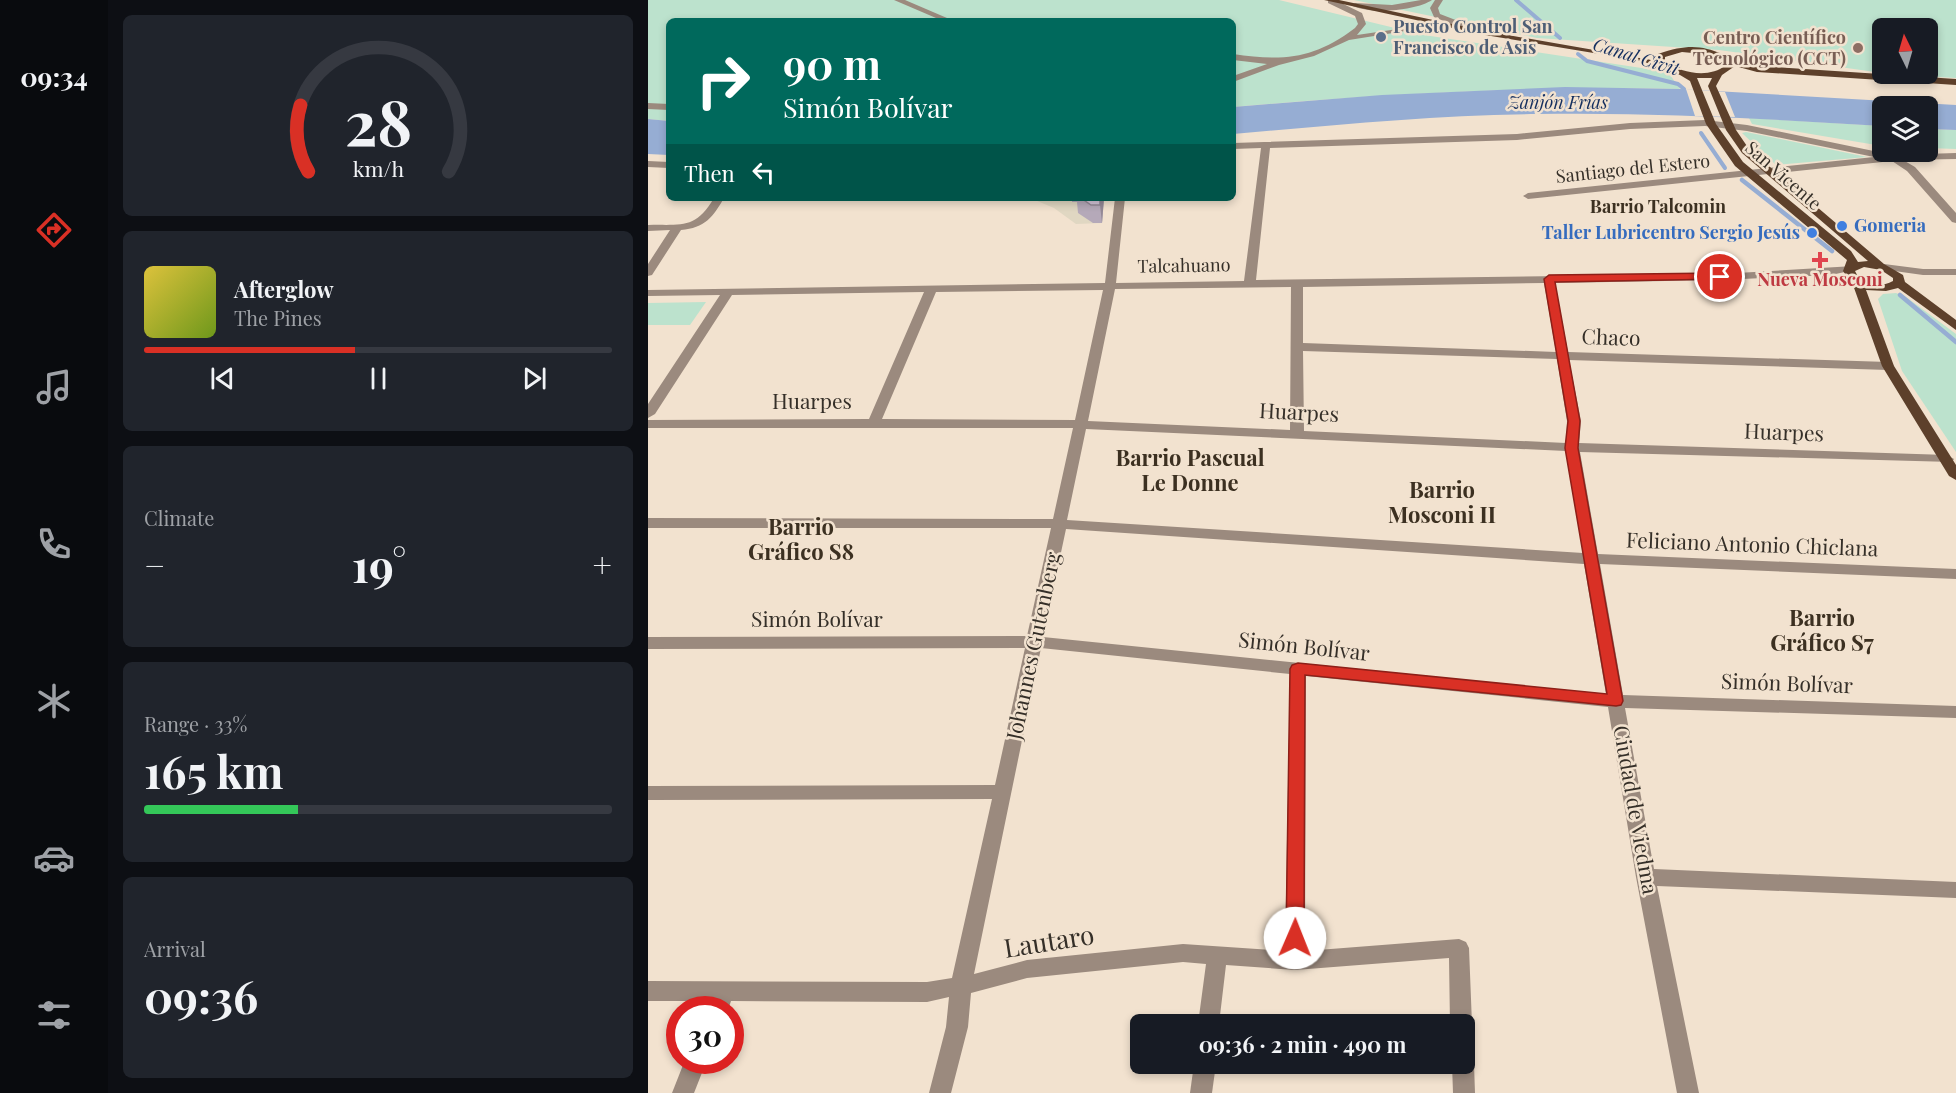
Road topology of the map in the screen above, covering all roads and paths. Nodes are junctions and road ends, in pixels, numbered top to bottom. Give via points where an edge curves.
1 (898, 0) edge
2 (1330, 0) edge
3 (1428, 0) edge
4 (1438, 0) edge
5 (943, 18) edge
6 (1439, 25) junction
7 (1485, 33) junction
8 (1342, 40) junction
9 (1591, 51) junction
10 (1665, 53) junction
11 (1236, 57) edge
12 (1281, 62) junction
13 (1731, 62) junction
14 (1665, 66) junction
15 (1792, 71) junction
16 (1681, 72) junction
17 (1721, 73) junction
18 (1236, 78) edge
19 (1956, 81) edge
20 (648, 106) edge
21 (666, 107) edge
22 (1709, 120) junction
23 (1726, 121) junction
24 (1266, 144) junction
25 (1236, 146) edge
26 (1872, 153) edge
27 (1956, 156) edge
28 (1938, 157) edge
29 (1872, 160) edge
30 (1900, 162) edge
31 (648, 164) edge
32 (666, 165) edge
33 (648, 169) edge
34 (666, 170) edge
35 (1768, 171) junction
36 (1748, 173) junction
37 (1528, 196) dead end
38 (717, 201) edge
39 (1120, 201) edge
40 (1956, 220) edge
41 (648, 228) edge
42 (678, 228) junction
43 (1882, 266) junction
44 (1851, 268) junction
45 (1923, 272) junction
46 (1956, 272) edge
47 (648, 273) edge
48 (1720, 277) junction
49 (1549, 279) junction
50 (1250, 282) junction
51 (1297, 282) junction
52 (1856, 282) junction
53 (1899, 282) junction
54 (1110, 285) junction
55 (932, 288) junction
56 (728, 292) junction
57 (648, 293) edge
58 (1956, 326) edge
59 (1297, 347) junction
60 (1563, 356) junction
61 (1888, 366) junction
62 (648, 414) edge
63 (874, 423) junction
64 (648, 424) edge
65 (1081, 424) junction
66 (1297, 434) junction
67 (1572, 448) junction
68 (1947, 459) junction
69 (1956, 476) edge
70 (648, 523) edge
71 (1060, 523) junction
72 (1591, 559) junction
73 (1956, 573) edge
74 (1035, 642) junction
75 (648, 643) edge
76 (1298, 669) junction
77 (1616, 701) junction
78 (1956, 712) edge
79 (1003, 792) junction
80 (648, 793) edge
81 (1646, 877) junction
82 (1956, 890) edge
83 (1217, 954) junction
84 (1295, 961) junction
85 (961, 986) junction
86 (648, 991) edge
87 (689, 996) edge
88 (744, 999) edge
89 (1210, 1014) edge
90 (1461, 1014) edge
91 (690, 1074) edge
92 (1204, 1074) edge
93 (1463, 1074) edge
94 (683, 1093) edge
95 (940, 1093) edge
96 (1201, 1093) edge
97 (1464, 1093) edge
98 (1688, 1093) edge

1 - 5 street
2 - 3 street via 1386,7
2 - 6 main road
2 - 8 street via 1355,12 1361,20 1360,28
4 - 7 street via 1434,8 1437,15
6 - 7 main road
6 - 8 street
7 - 9 main road
8 - 12 street
9 - 10 main road
9 - 14 main road via 1643,58
10 - 13 main road via 1702,50
10 - 14 main road via 1660,59
11 - 12 street
12 - 18 street
13 - 15 main road via 1756,69
13 - 17 main road, San Vicente via 1730,69
14 - 16 main road
15 - 17 main road
15 - 19 main road
16 - 17 main road
16 - 22 main road, San Vicente via 1694,80
17 - 23 main road, San Vicente via 1712,84
20 - 21 street
22 - 23 street
22 - 24 street via 1517,137
22 - 36 main road, San Vicente
23 - 26 street
23 - 35 main road, San Vicente via 1745,151
24 - 25 street
24 - 50 street
27 - 28 street, Santiago del Estero
29 - 35 street, Santiago del Estero
30 - 40 street
31 - 32 street
33 - 34 street
35 - 36 street, Santiago del Estero
35 - 43 main road, San Vicente
36 - 37 street, Santiago del Estero
36 - 44 main road, San Vicente via 1847,253 1853,260
38 - 42 street via 701,224
39 - 54 street, Johannes Gutenberg
41 - 42 street
42 - 47 street
43 - 44 main road via 1864,264
43 - 45 street
43 - 53 main road, San Vicente via 1896,274
44 - 48 street, Talcahuano via 1813,274
44 - 52 main road, San Vicente via 1849,274
45 - 46 street
45 - 53 street
48 - 49 street, Talcahuano
48 - 52 street, Talcahuano
49 - 51 street, Talcahuano
49 - 60 street, Ciudad de Viedma
50 - 51 street, Talcahuano
50 - 54 street, Talcahuano
51 - 59 street
52 - 53 main road via 1882,288
52 - 61 main road
53 - 58 main road
54 - 55 street, Talcahuano
54 - 65 street, Johannes Gutenberg
55 - 56 street, Talcahuano
55 - 63 street
56 - 57 street, Talcahuano
56 - 62 street
59 - 60 street, Chaco
59 - 66 street
60 - 61 street, Chaco
60 - 67 street, Ciudad de Viedma via 1574,421
61 - 68 main road
63 - 64 street, Huarpes
63 - 65 street, Huarpes
65 - 66 street, Huarpes
65 - 71 street, Johannes Gutenberg
66 - 67 street, Huarpes
67 - 68 street, Huarpes
67 - 72 street, Ciudad de Viedma
68 - 69 main road
70 - 71 street, Feliciano Antonio Chiclana
71 - 72 street, Feliciano Antonio Chiclana
71 - 74 street, Johannes Gutenberg
72 - 73 street, Feliciano Antonio Chiclana
72 - 77 street, Ciudad de Viedma
74 - 75 street, Simón Bolívar
74 - 76 street, Simón Bolívar
74 - 79 street, Johannes Gutenberg
76 - 77 street, Simón Bolívar
76 - 84 street
77 - 78 street, Simón Bolívar
77 - 81 street, Ciudad de Viedma
79 - 80 street
79 - 85 street, Johannes Gutenberg
81 - 82 street
81 - 98 street, Ciudad de Viedma
83 - 84 street, Lautaro
83 - 85 street, Lautaro via 1183,953 1027,969
83 - 89 street
84 - 90 street, Lautaro via 1459,948
85 - 88 street, Lautaro via 927,992
85 - 95 street, Johannes Gutenberg via 957,1027
86 - 87 street, Lautaro
91 - 94 street
92 - 96 street
93 - 97 street

